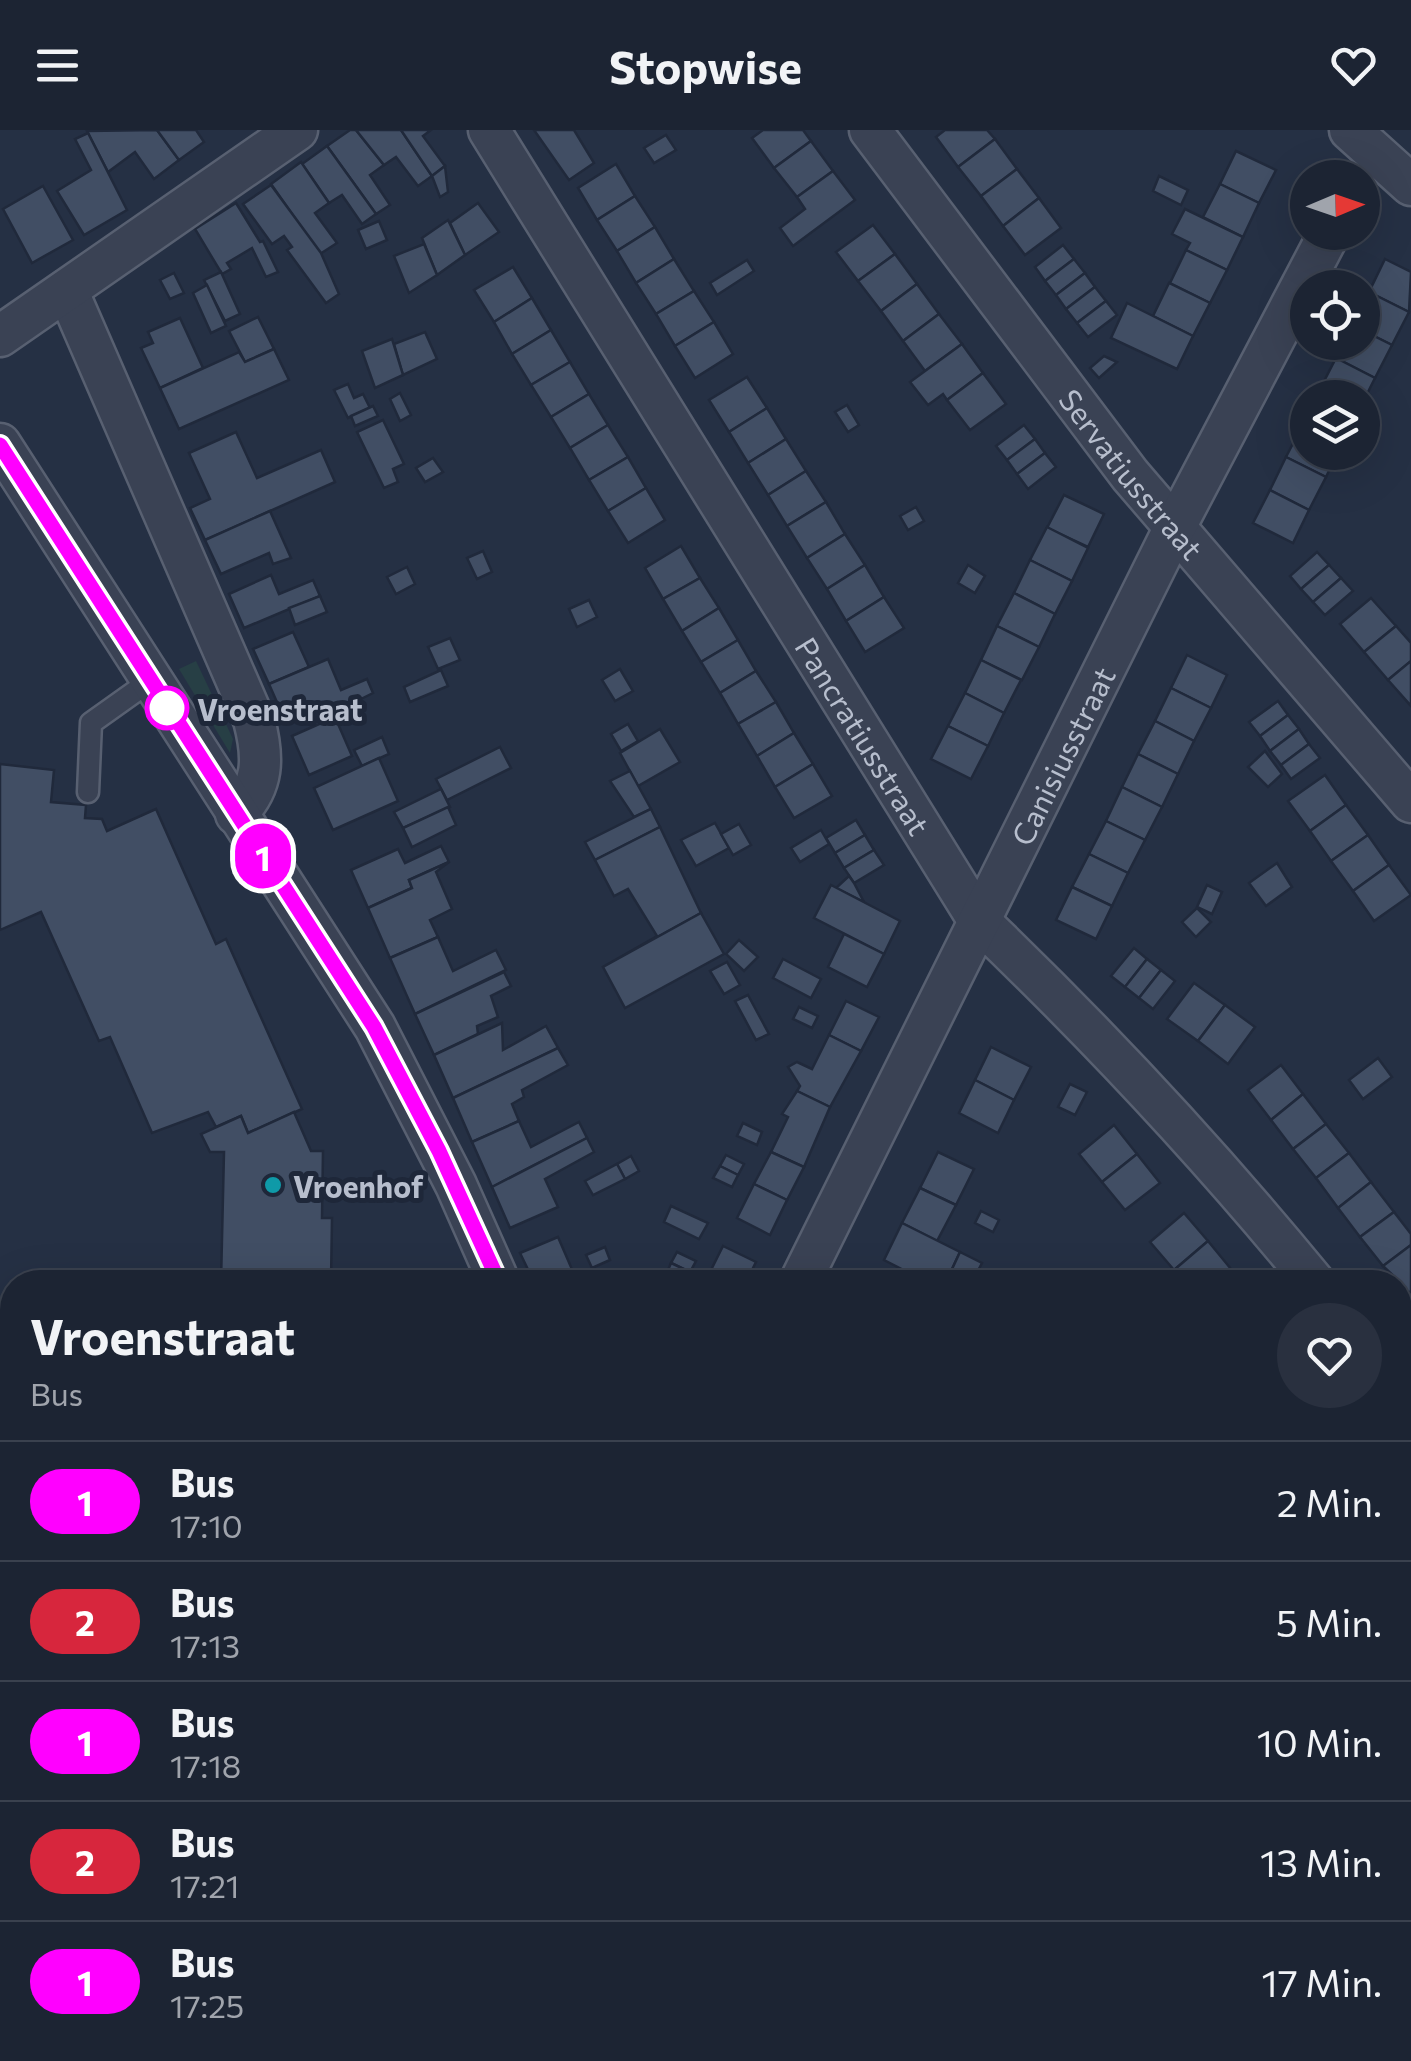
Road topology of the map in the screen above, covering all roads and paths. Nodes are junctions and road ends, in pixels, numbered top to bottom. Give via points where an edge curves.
1 (296, 130) edge
2 (488, 130) edge
3 (870, 130) edge
4 (1367, 148) edge
5 (1411, 185) edge
6 (1321, 250) edge
7 (67, 290) junction
8 (0, 336) edge
9 (0, 444) edge
10 (1174, 528) junction
11 (150, 681) junction
12 (88, 792) dead end
13 (1411, 802) edge
14 (236, 814) junction
15 (979, 920) junction
16 (494, 1270) edge
17 (806, 1270) edge
18 (1304, 1270) edge

1 - 7 street
2 - 15 street, Pancratiusstraat
3 - 10 street, Servatiusstraat
4 - 5 street
6 - 10 street, Canisiusstraat
7 - 8 street
7 - 14 street via 254,720 260,777 254,797
9 - 11 street
10 - 13 street, Servatiusstraat
10 - 15 street, Canisiusstraat
11 - 12 lane via 92,723
11 - 14 street
14 - 16 street via 374,1027
15 - 17 street, Canisiusstraat
15 - 18 street, Pancratiusstraat via 1207,1154

